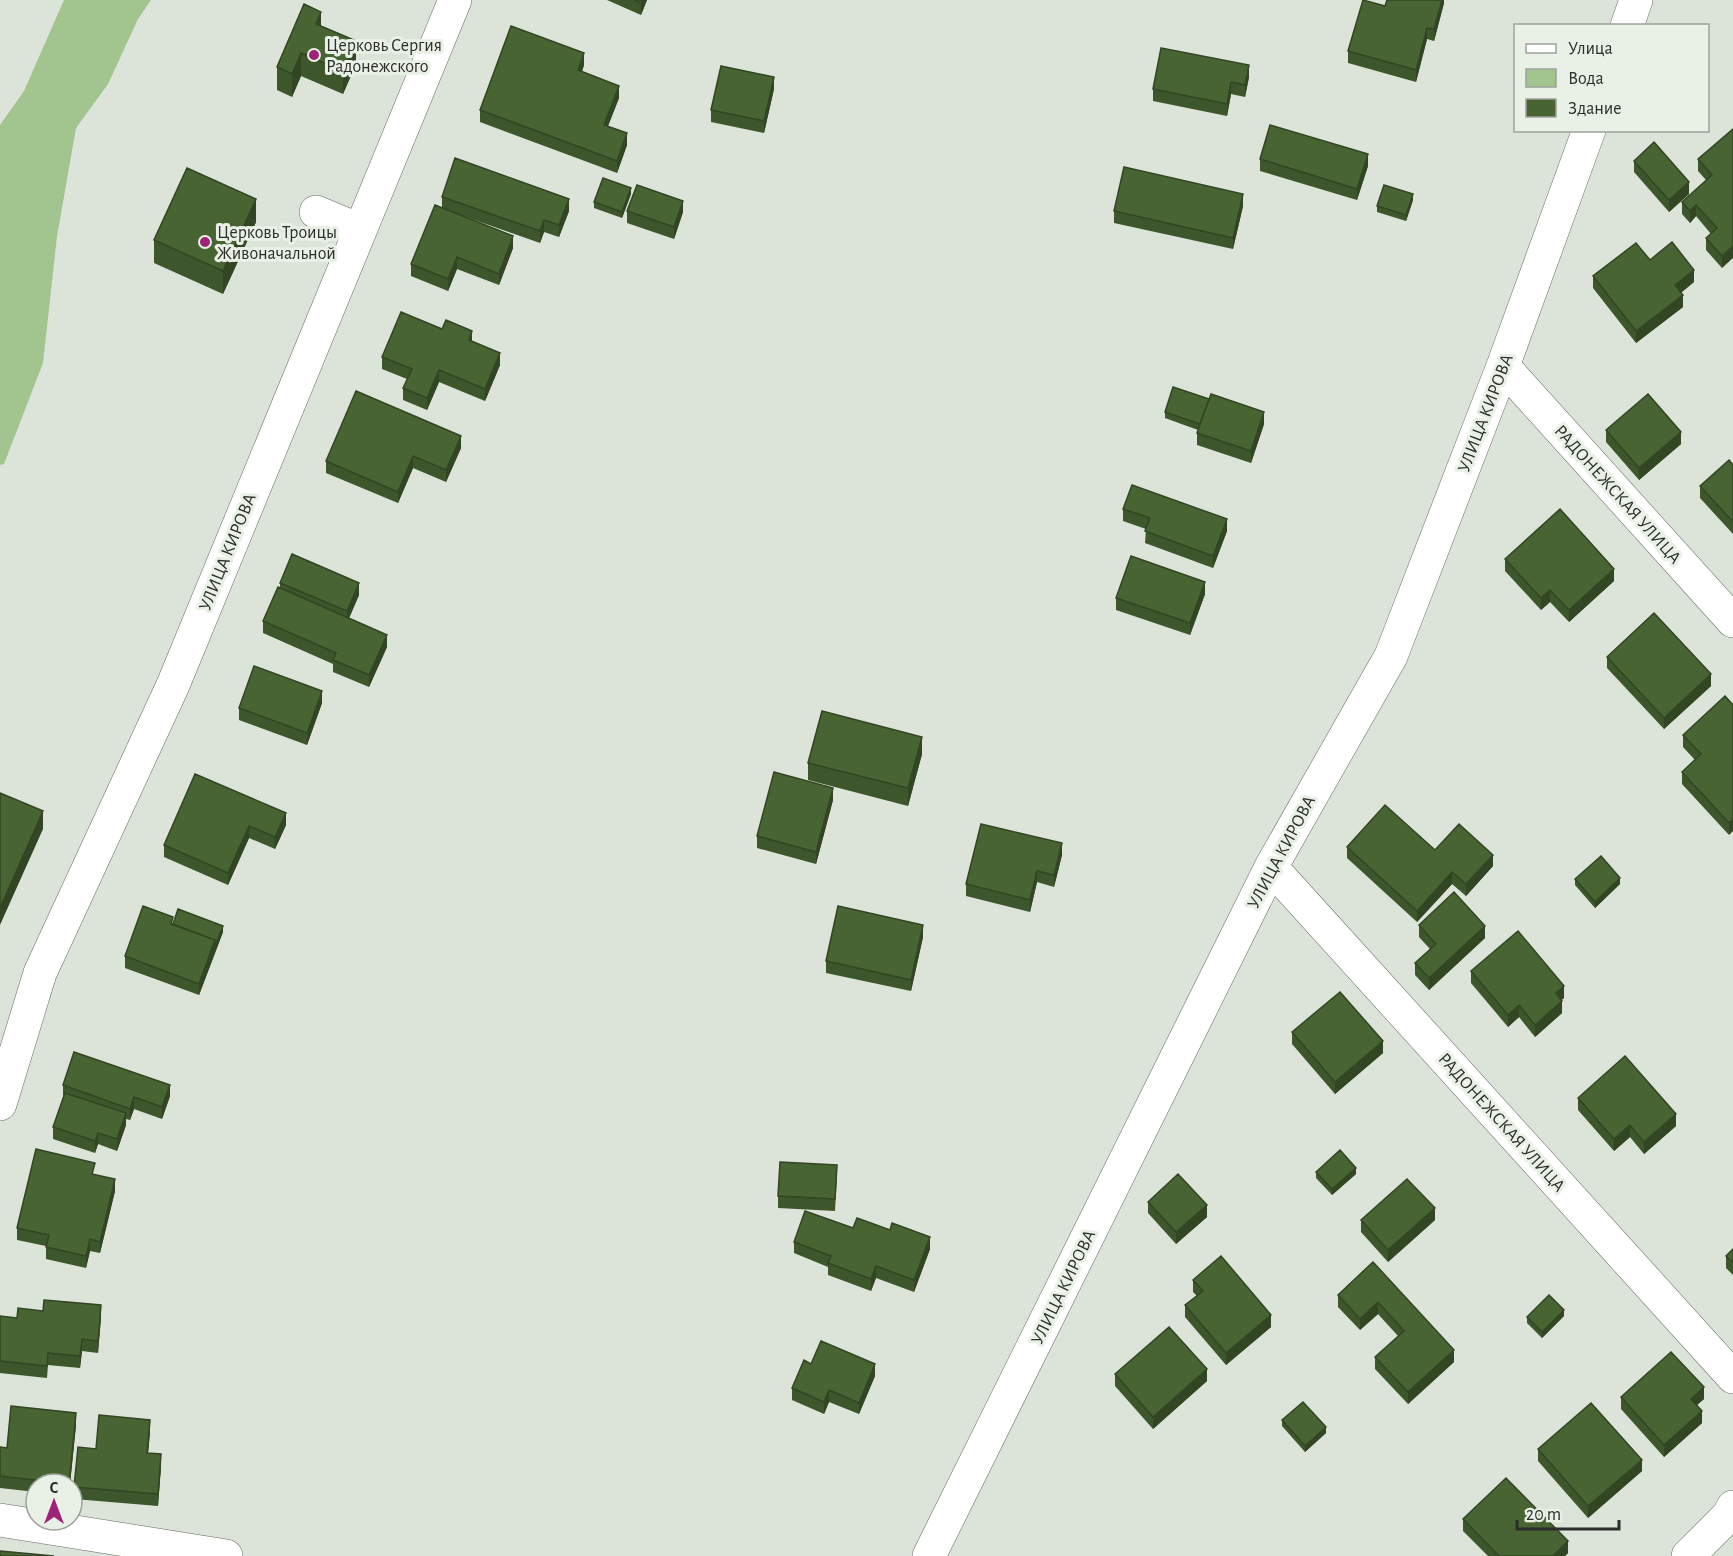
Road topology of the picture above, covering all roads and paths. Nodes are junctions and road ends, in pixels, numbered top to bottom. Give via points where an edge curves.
1 (455, 0) edge
2 (1636, 0) edge
3 (1628, 24) edge
4 (1588, 132) edge
5 (316, 212) dead end
6 (359, 230) junction
7 (1503, 366) junction
8 (1733, 621) edge
9 (1271, 867) junction
10 (0, 1104) edge
11 (1733, 1377) edge
12 (1733, 1507) edge
13 (0, 1520) edge
14 (226, 1556) edge
15 (929, 1556) edge
16 (1688, 1556) edge

1 - 6 street, УЛИЦА КИРОВА
2 - 3 street
4 - 7 street, УЛИЦА КИРОВА
5 - 6 street
6 - 10 street, УЛИЦА КИРОВА via 173,685 40,973
7 - 8 street, РАДОНЕЖСКАЯ УЛИЦА
7 - 9 street, УЛИЦА КИРОВА via 1391,656
9 - 11 street, РАДОНЕЖСКАЯ УЛИЦА
9 - 15 street, УЛИЦА КИРОВА
12 - 16 street
13 - 14 street

